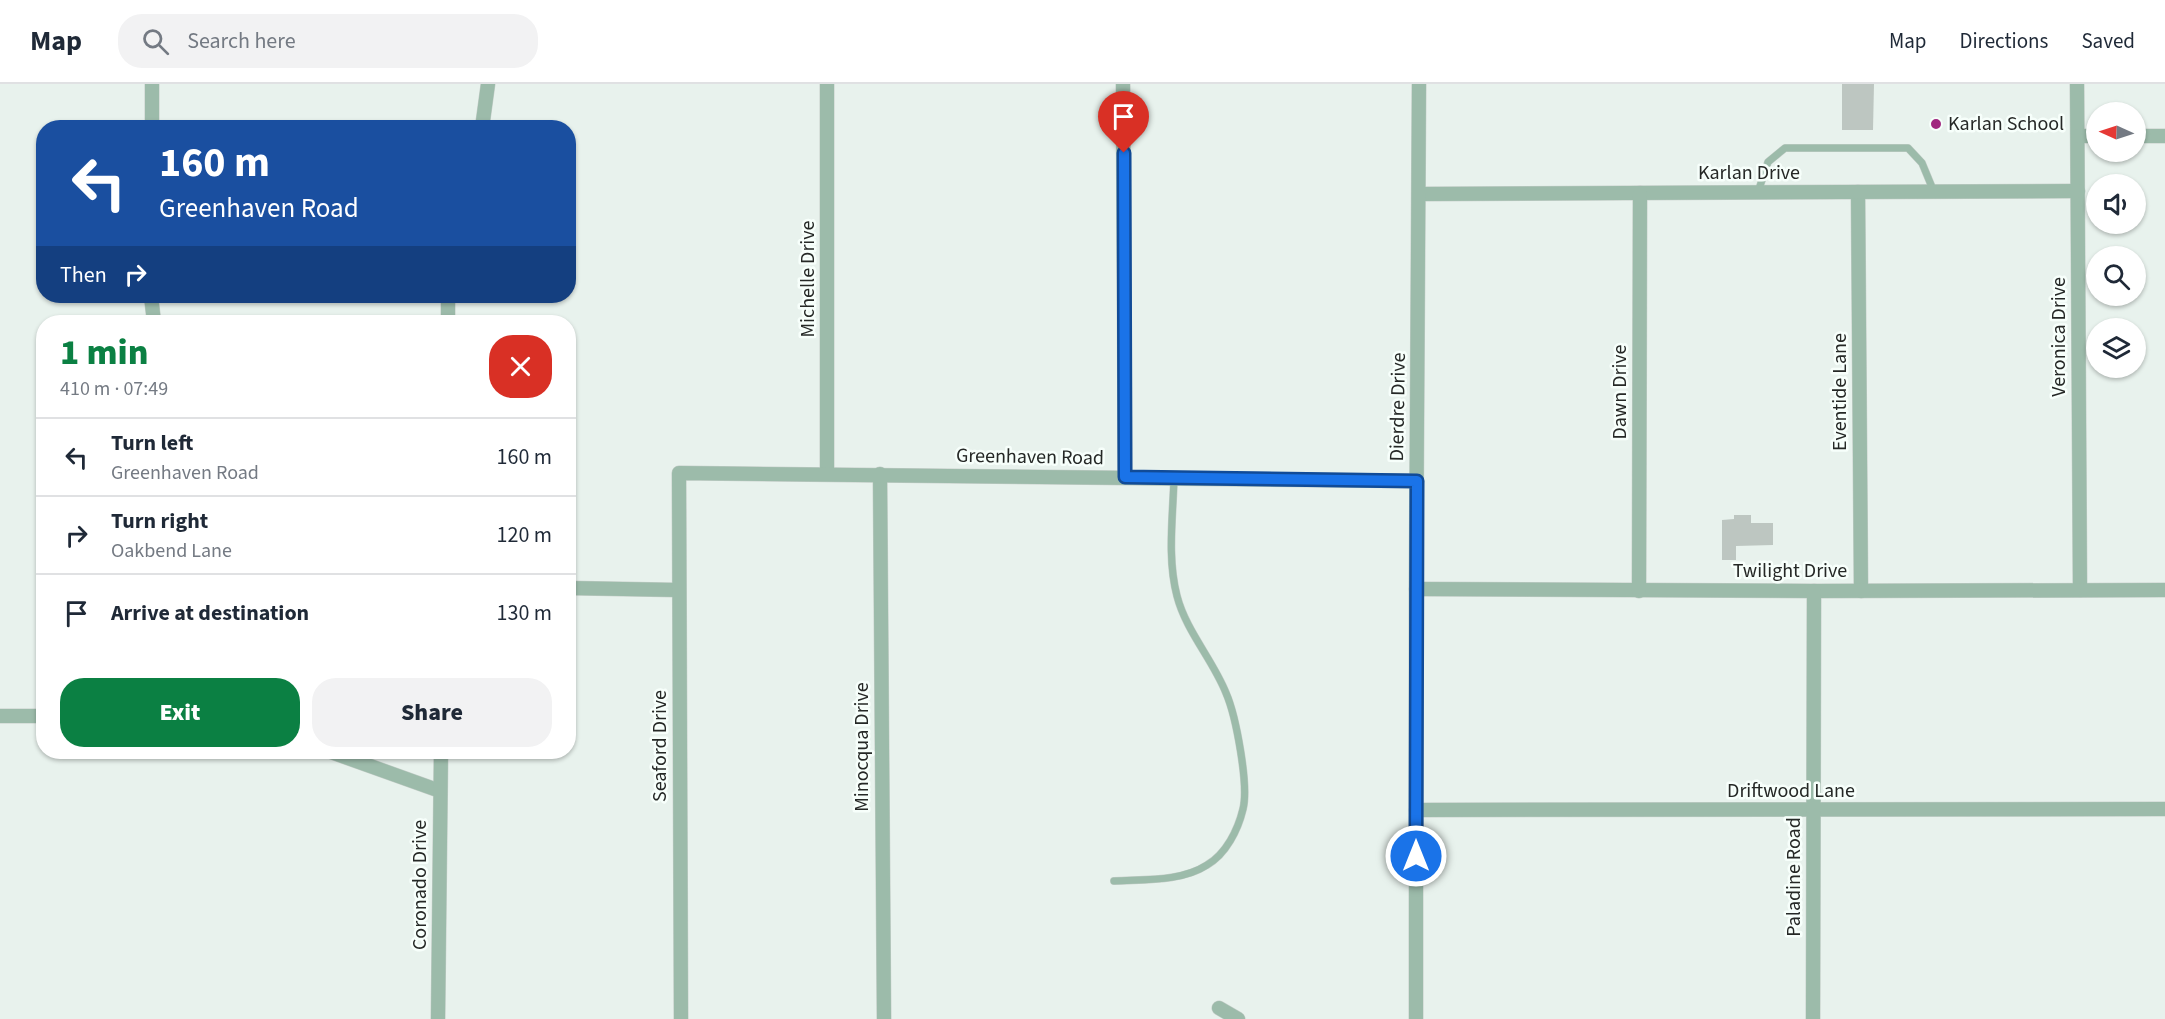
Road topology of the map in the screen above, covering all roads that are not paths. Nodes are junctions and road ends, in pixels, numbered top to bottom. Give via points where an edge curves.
1 (152, 84) edge
2 (488, 84) edge
3 (827, 84) edge
4 (1123, 84) edge
5 (1419, 84) edge
6 (2077, 84) edge
7 (152, 120) edge
8 (483, 120) edge
9 (2078, 136) junction
10 (2086, 136) edge
11 (2146, 136) edge
12 (2165, 136) edge
13 (2078, 191) junction
14 (1858, 192) junction
15 (1934, 192) junction
16 (1640, 193) junction
17 (1757, 193) junction
18 (1420, 194) junction
19 (679, 473) joint
20 (827, 474) junction
21 (880, 474) junction
22 (1125, 477) junction
23 (1174, 478) junction
24 (1417, 481) junction
25 (576, 588) edge
26 (1416, 589) junction
27 (678, 590) junction
28 (2080, 590) junction
29 (2165, 590) edge
30 (1639, 591) junction
31 (1814, 591) junction
32 (1861, 591) junction
33 (0, 716) edge
34 (36, 716) edge
35 (351, 759) edge
36 (441, 759) edge
37 (440, 791) junction
38 (2165, 809) edge
39 (1416, 810) junction
40 (1814, 811) junction
41 (1114, 881) dead end
42 (1219, 1008) dead end
43 (438, 1019) edge
44 (681, 1019) edge
45 (884, 1019) edge
46 (1238, 1019) edge
47 (1416, 1019) edge
48 (1813, 1019) edge

1 - 7 street
2 - 8 street
3 - 20 street, Michelle Drive
4 - 22 street
5 - 18 street, Dierdre Drive
6 - 9 street, Veronica Drive
9 - 10 street
9 - 13 street, Veronica Drive
11 - 12 street
13 - 15 street, Karlan Drive
13 - 28 street, Veronica Drive
14 - 15 street, Karlan Drive
14 - 17 street, Karlan Drive
14 - 32 street, Eventide Lane
15 - 17 lane via 1922,163 1908,148 1785,148 1768,162
16 - 17 street, Karlan Drive
16 - 18 street, Karlan Drive
16 - 30 street, Dawn Drive
18 - 24 street, Dierdre Drive
19 - 20 street, Greenhaven Road
19 - 27 street, Seaford Drive
20 - 21 street, Greenhaven Road
21 - 22 street, Greenhaven Road
21 - 45 street, Minocqua Drive
22 - 23 street, Greenhaven Road
23 - 24 street, Greenhaven Road
23 - 41 lane via 1171,559 1177,596 1226,693 1243,768 1243,807 1232,838 1207,865 1184,875
24 - 26 street, Dierdre Drive
25 - 27 street
26 - 30 street, Twilight Drive
26 - 39 street, Dierdre Drive
27 - 44 street, Seaford Drive
28 - 29 street, Twilight Drive
28 - 32 street, Twilight Drive
30 - 31 street, Twilight Drive
31 - 32 street, Twilight Drive
31 - 40 street, Paladine Road
33 - 34 street
35 - 37 street
36 - 37 street, Coronado Drive
37 - 43 street, Coronado Drive
38 - 40 street, Driftwood Lane
39 - 40 street, Driftwood Lane
39 - 47 street, Dierdre Drive
40 - 48 street, Paladine Road
42 - 46 street

